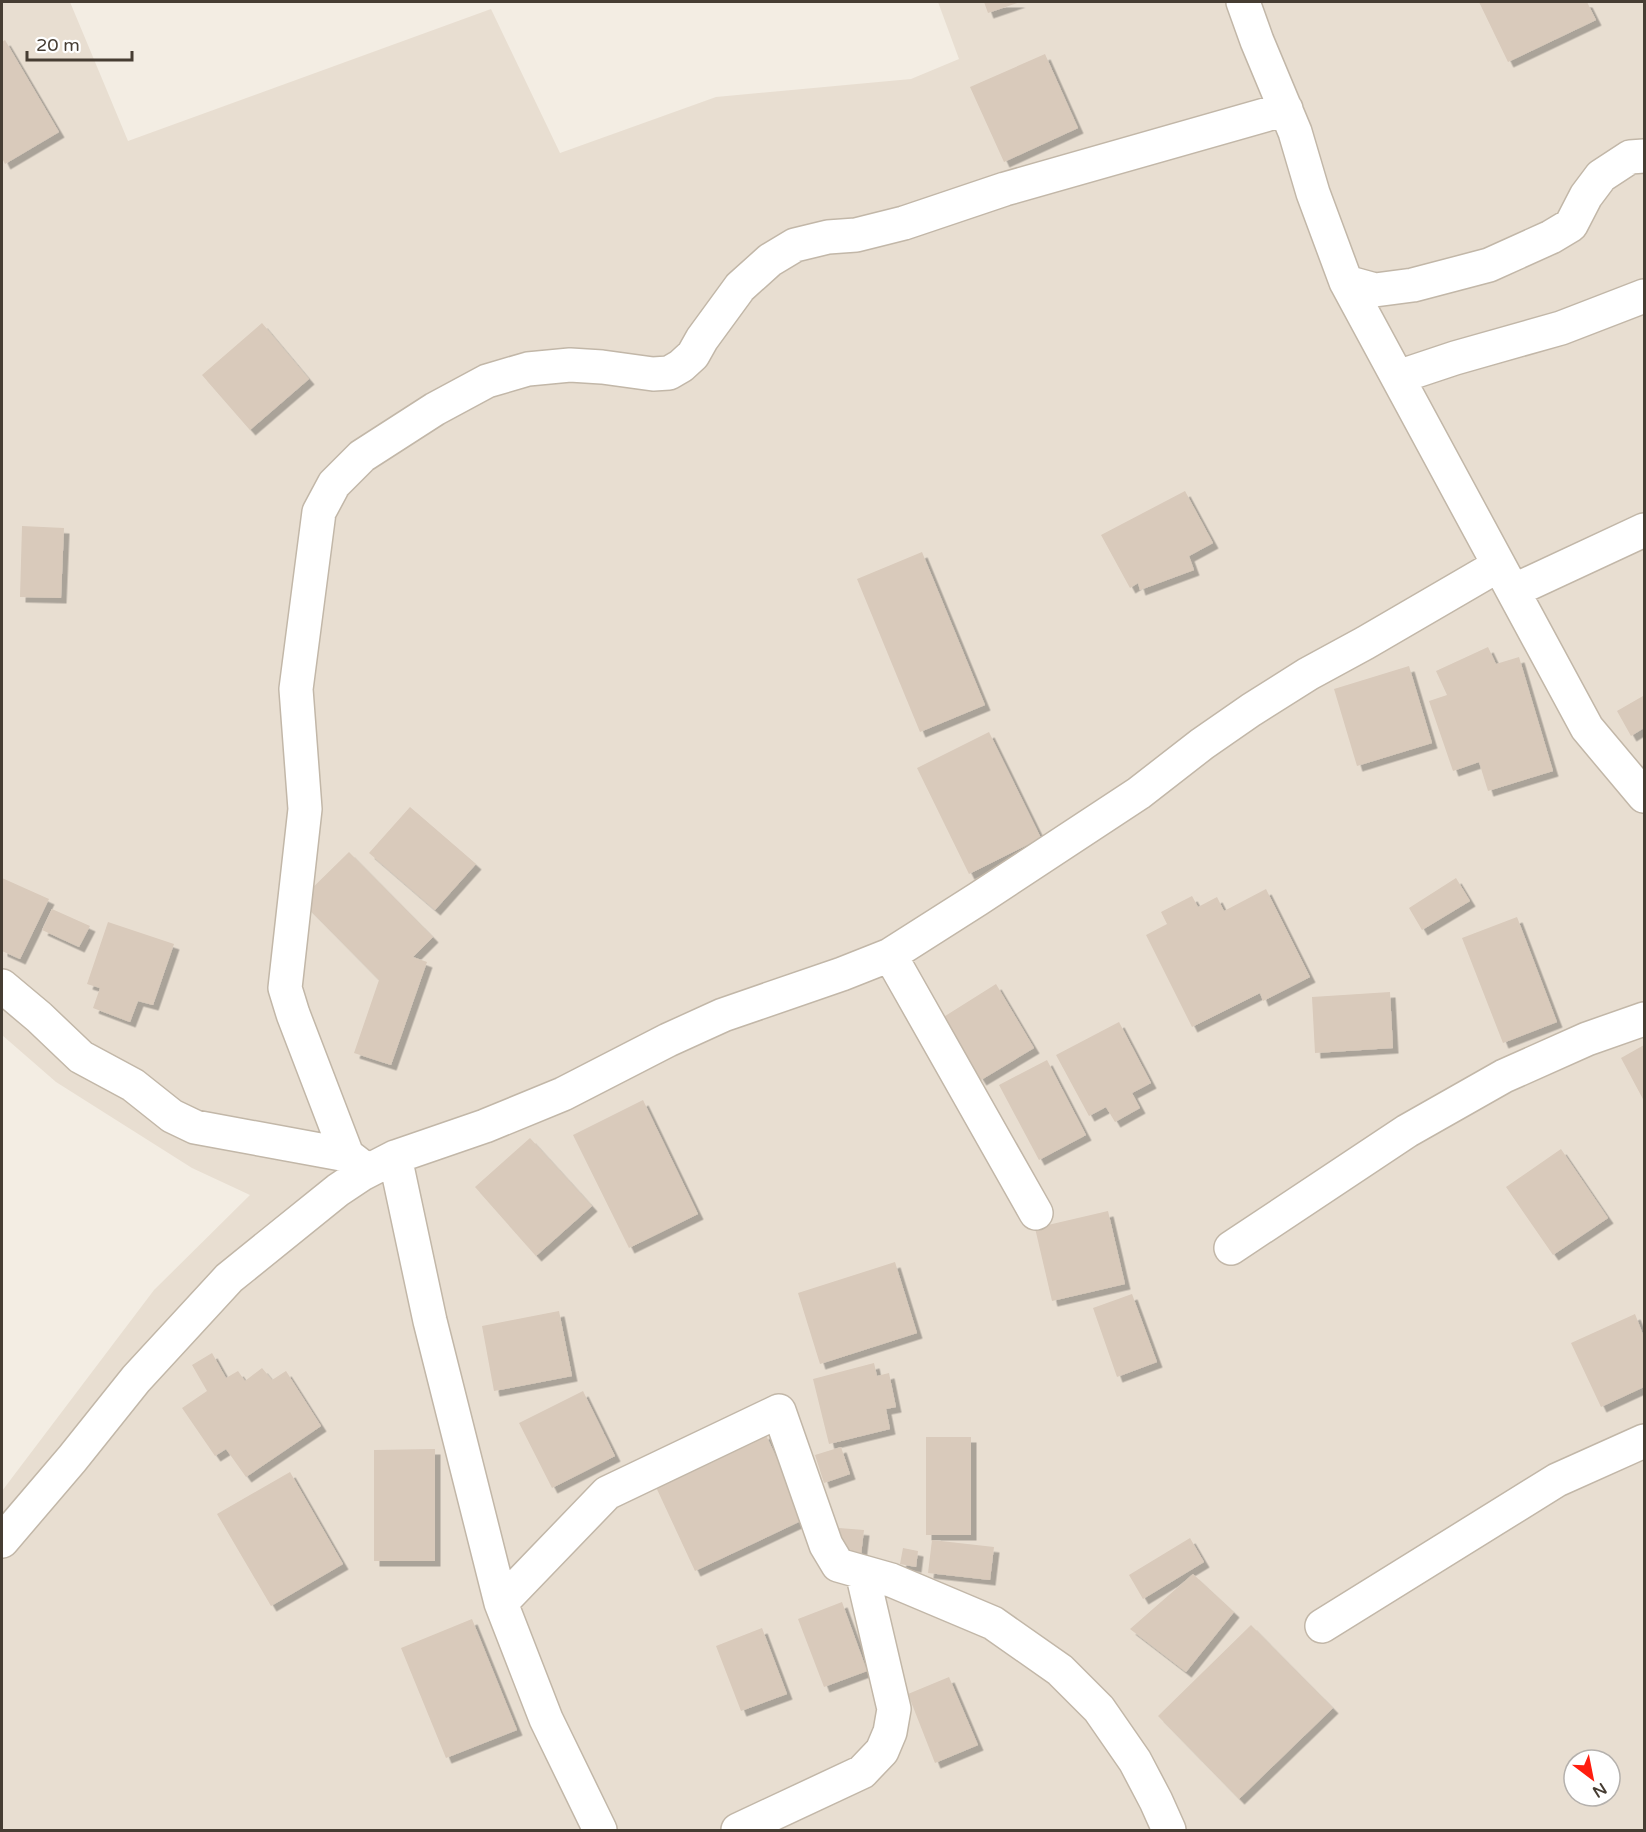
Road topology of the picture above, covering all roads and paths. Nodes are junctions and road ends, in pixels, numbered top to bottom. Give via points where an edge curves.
1 (1243, 2) edge
2 (1286, 109) junction
3 (1644, 156) edge
4 (1346, 282) junction
5 (1644, 296) edge
6 (1398, 377) junction
7 (1644, 530) edge
8 (1506, 578) junction
9 (1644, 796) edge
10 (890, 955) junction
11 (2, 986) edge
12 (1644, 1019) edge
13 (370, 1161) junction
14 (1036, 1212) dead end
15 (1231, 1248) dead end
16 (1644, 1441) edge
17 (2, 1541) edge
18 (862, 1572) junction
19 (501, 1603) junction
20 (1322, 1626) dead end
21 (600, 1830) edge
22 (738, 1830) edge
23 (1169, 1830) edge

1 - 2 street
2 - 4 street
2 - 13 street via 1005,189 904,223 795,245 770,260 740,287 693,354 669,373 570,365 528,369 487,381 362,456 334,484 319,512 296,689 304,809 285,988 312,1063
3 - 4 street via 1630,158 1601,176 1572,225 1489,265 1384,289
4 - 6 street
5 - 6 street via 1561,328
6 - 8 street
7 - 8 street
8 - 9 street via 1587,728
8 - 10 street via 1365,643 1308,674 1202,744 1139,793
10 - 13 street via 723,1015 563,1094 485,1126
10 - 14 street
11 - 13 street via 81,1057 133,1084 172,1116 195,1127
12 - 15 street via 1504,1076 1407,1131
13 - 17 street via 230,1278 136,1379
13 - 19 street via 430,1321
16 - 20 street via 1557,1480
18 - 19 street via 838,1565 826,1545 779,1412 606,1493
18 - 22 street via 894,1709 882,1751 862,1772
18 - 23 street via 891,1580 993,1623 1060,1670 1099,1709 1135,1761
19 - 21 street via 546,1719

